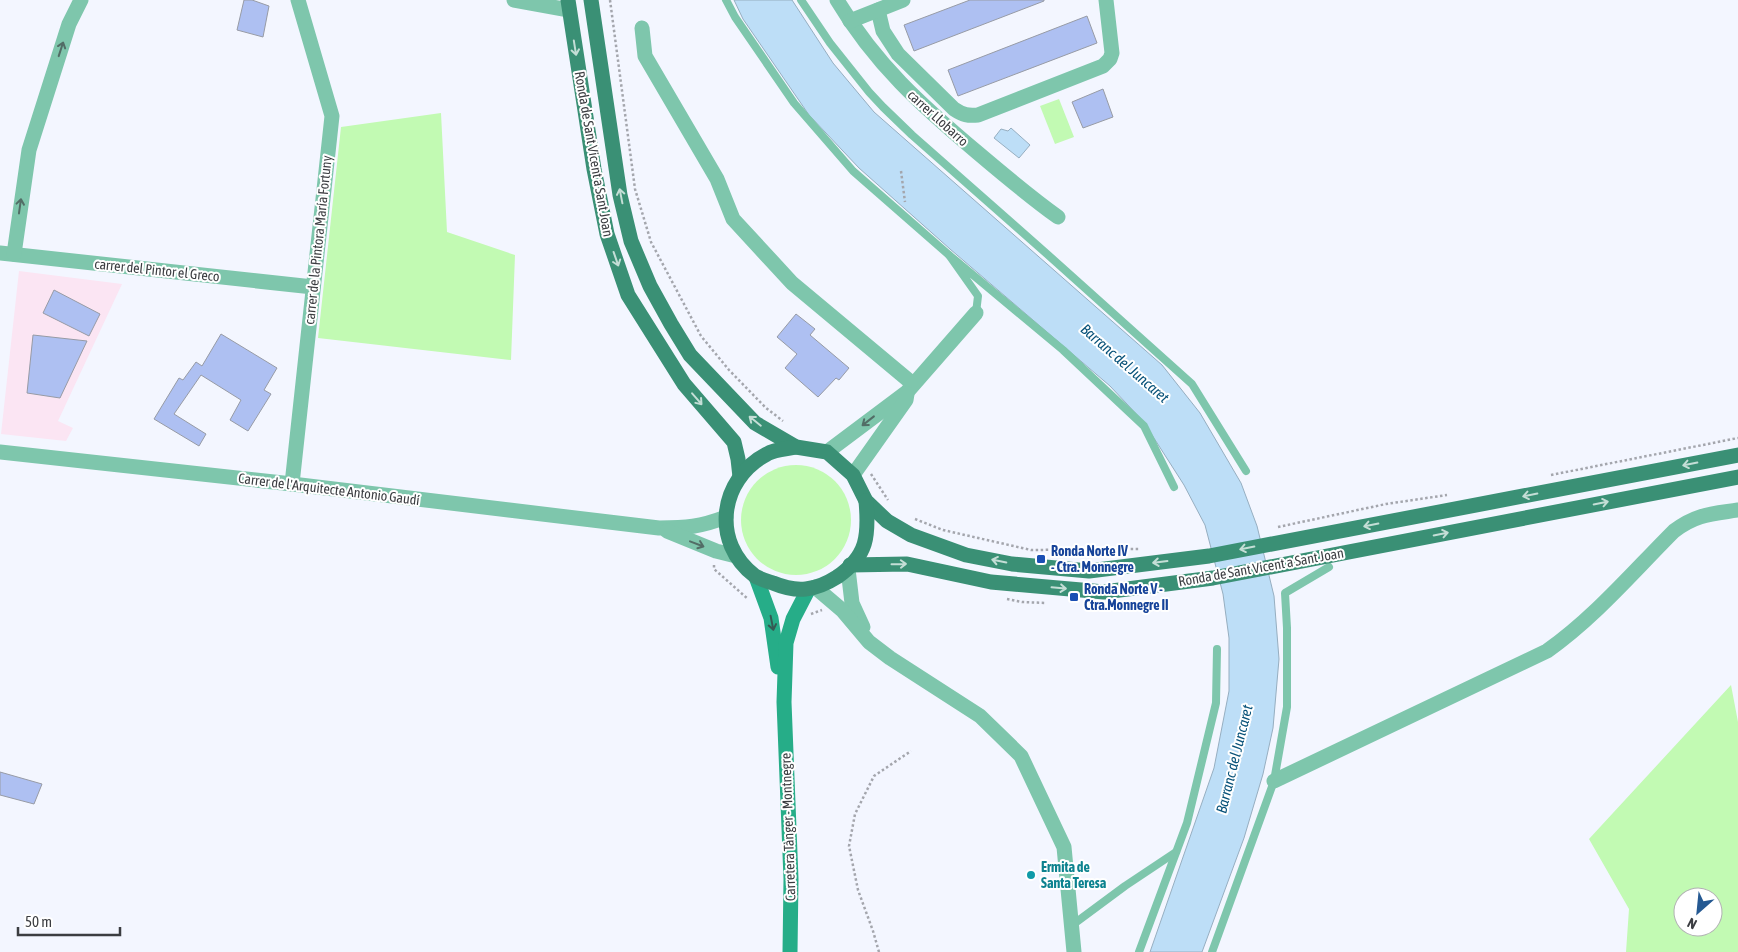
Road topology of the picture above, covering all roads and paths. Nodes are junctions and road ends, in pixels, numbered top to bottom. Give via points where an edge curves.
1 (81, 0) edge
2 (298, 0) edge
3 (514, 0) edge
4 (591, 0) edge
5 (610, 0) edge
6 (726, 0) edge
7 (801, 0) edge
8 (837, 0) edge
9 (903, 0) edge
10 (1106, 0) edge
11 (568, 5) edge
12 (878, 10) junction
13 (850, 21) junction
14 (642, 28) dead end
15 (1058, 217) dead end
16 (7, 254) edge
17 (949, 255) junction
18 (313, 287) junction
19 (976, 313) joint
20 (910, 388) junction
21 (788, 426) dead end
22 (1738, 438) edge
23 (796, 447) junction
24 (0, 452) edge
25 (827, 452) junction
26 (1738, 455) edge
27 (857, 470) junction
28 (1246, 471) dead end
29 (1544, 476) dead end
30 (740, 477) junction
31 (1738, 477) edge
32 (292, 484) junction
33 (1174, 487) dead end
34 (1449, 494) dead end
35 (866, 501) junction
36 (892, 504) dead end
37 (1738, 510) edge
38 (726, 517) junction
39 (908, 517) dead end
40 (1284, 526) dead end
41 (659, 528) junction
42 (1141, 549) dead end
43 (736, 556) junction
44 (849, 567) junction
45 (1329, 567) dead end
46 (756, 577) junction
47 (811, 589) junction
48 (869, 642) junction
49 (1217, 649) dead end
50 (784, 702) junction
51 (911, 751) dead end
52 (1274, 781) junction
53 (1176, 852) junction
54 (1071, 926) junction
55 (1069, 949) edge
56 (790, 952) edge
57 (879, 952) edge
58 (1139, 952) edge
59 (1212, 952) edge

16 -> 1 street via 29,150 69,24
2 - 18 street, carrer de la Pintora María Fortuny via 332,116
3 - 11 street
23 -> 4 main road, Ronda de Sant Vicent a Sant Joan via 755,423 690,355 650,286 631,241 620,195
5 - 21 path via 635,189 651,242 701,336 729,370
6 - 17 lane via 794,103 853,171
7 - 28 lane via 869,92 912,135 1192,384
8 - 13 street, carrer Llobarro
9 - 12 street
10 - 12 street via 1112,53 1103,66 970,116 954,109 898,54 882,31
11 -> 30 main road, Ronda de Sant Vicent a Sant Joan via 607,234 628,295 684,384 734,442
12 - 13 street
13 - 15 street, carrer Llobarro via 882,64 923,107
14 - 20 street via 645,56 717,179 733,219 792,283
16 - 18 street, carrer del Pintor el Greco
17 - 19 lane via 978,296
17 - 33 lane via 1063,350 1144,426
18 - 32 street, carrer de la Pintora María Fortuny
19 - 20 street
20 -> 25 street
20 - 27 street via 906,400
22 - 29 path
23 - 25 main road, Ronda de Sant Vicent a Sant Joan
23 - 30 main road via 768,453 747,466
24 - 32 street, Carrer de l'Arquitecte Antonio Gaudí
25 - 27 main road, Ronda de Sant Vicent a Sant Joan
26 -> 35 main road, Ronda de Sant Vicent a Sant Joan via 1209,556 1090,571 1012,564 966,555 911,535 887,521
27 - 35 main road, Ronda de Sant Vicent a Sant Joan
27 - 36 path via 872,474
30 - 38 main road via 731,489
44 -> 31 main road, Ronda de Sant Vicent a Sant Joan via 906,564 991,582 1104,592 1213,578
32 - 41 street, Carrer de l'Arquitecte Antonio Gaudí
34 - 40 path
35 - 44 main road, Ronda de Sant Vicent a Sant Joan via 868,524 863,549
37 - 52 street via 1706,515 1684,523 1598,607 1547,651
38 - 41 street, Carrer de l'Arquitecte Antonio Gaudí via 707,525
38 - 43 main road via 727,533
39 - 42 path via 943,530 1031,550
41 -> 43 street, Carrer de l'Arquitecte Antonio Gaudí
43 - 46 main road
44 - 47 main road, Ronda de Sant Vicent a Sant Joan via 831,581
44 - 48 street via 852,603
45 - 52 lane via 1285,593 1287,708
46 - 47 main road via 787,589
46 -> 50 street, Carretera Tànger - Montnegre via 771,618
47 - 48 street via 842,610
47 - 50 street, Carretera Tànger - Montnegre via 792,619 786,643
48 - 54 street via 980,716 1021,756 1064,847
49 - 53 lane via 1216,703
50 - 56 street, Carretera Tànger - Montnegre via 791,879
51 - 57 path via 874,776 855,814 849,846 858,890
52 - 59 lane
53 - 54 lane
53 - 58 lane
54 - 55 street

